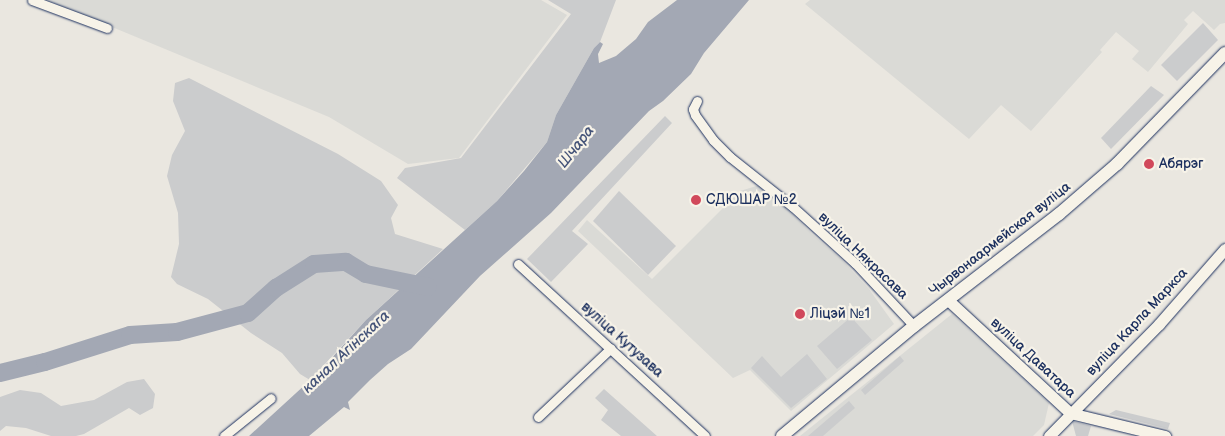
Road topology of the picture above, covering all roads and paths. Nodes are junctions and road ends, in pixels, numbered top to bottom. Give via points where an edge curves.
1 (32, 0) edge
2 (107, 28) dead end
3 (1225, 53) edge
4 (697, 101) dead end
5 (1225, 249) edge
6 (518, 264) dead end
7 (948, 300) junction
8 (914, 326) junction
9 (611, 348) junction
10 (270, 398) dead end
11 (1070, 413) junction
12 (538, 417) dead end
13 (224, 436) edge
14 (706, 436) edge
15 (782, 436) edge
16 (1049, 436) edge
17 (1165, 436) edge

1 - 2 street
3 - 7 main road, Чырвонаармейская вуліца via 1117,164 1059,214
4 - 8 street, вуліца Някрасава via 695,115 713,140 855,263
5 - 11 street, вуліца Карла Маркса via 1158,324
6 - 9 street, вуліца Кутузава
7 - 8 main road, Чырвонаармейская вуліца
7 - 11 street, вуліца Даватара
8 - 15 main road, Чырвонаармейская вуліца
9 - 12 street
9 - 14 street, вуліца Кутузава
10 - 13 street
11 - 16 street, вуліца Карла Маркса
11 - 17 street, вуліца Даватара

